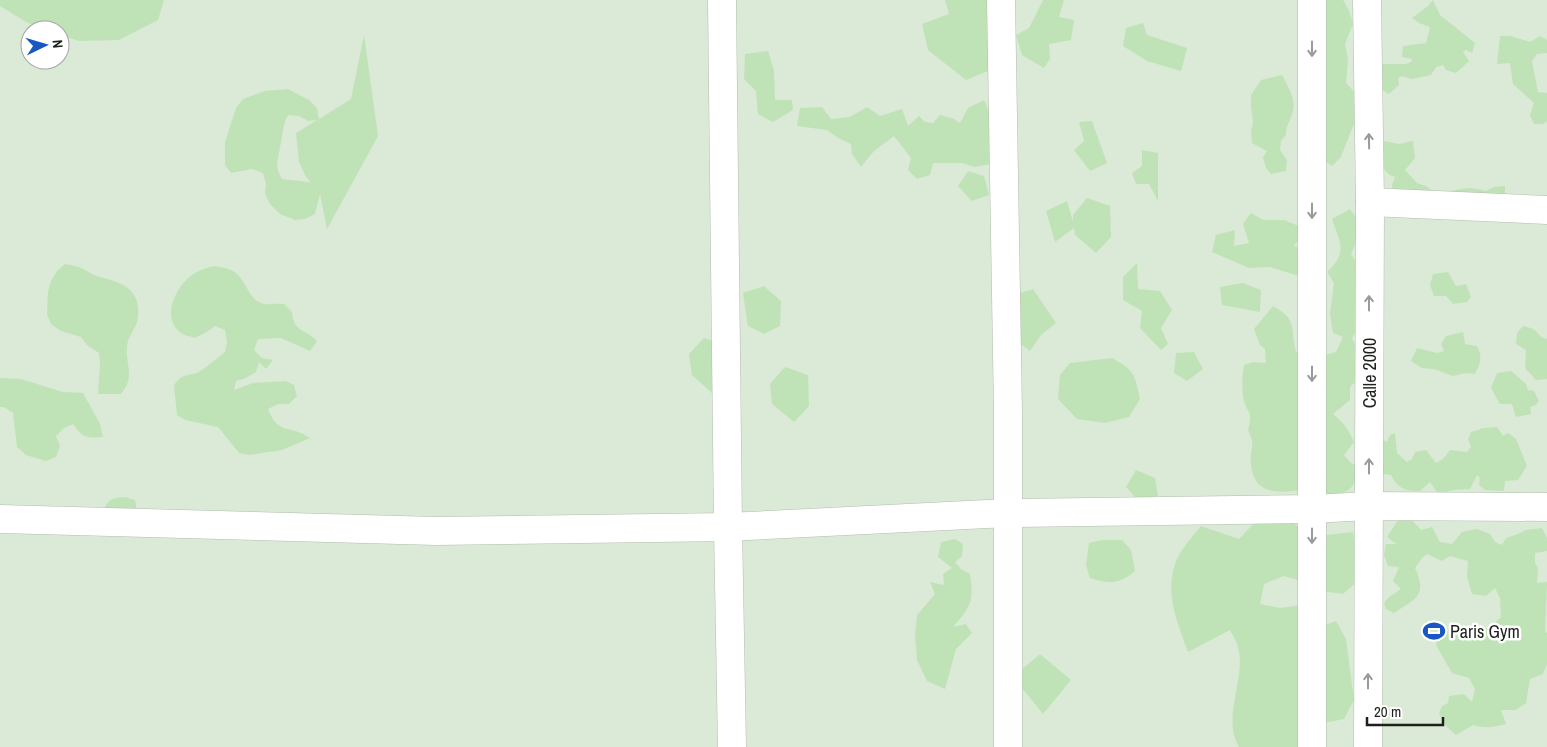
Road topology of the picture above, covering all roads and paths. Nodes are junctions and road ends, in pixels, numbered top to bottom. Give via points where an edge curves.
1 (722, 0) edge
2 (1001, 0) edge
3 (1312, 0) edge
4 (1367, 0) edge
5 (1370, 202) junction
6 (1547, 210) edge
7 (1368, 506) junction
8 (1547, 507) edge
9 (1312, 509) junction
10 (1007, 513) junction
11 (0, 519) edge
12 (728, 527) junction
13 (732, 747) edge
14 (1008, 747) edge
15 (1312, 747) edge
16 (1368, 747) edge

1 - 12 street
2 - 10 street
3 -> 9 street
5 -> 4 street, Calle 2000
5 - 6 street
7 -> 5 street, Calle 2000
7 - 8 street
7 - 9 street
16 -> 7 street, Calle 2000
9 - 10 street
9 -> 15 street
10 - 12 street
10 - 14 street
11 - 12 street via 436,531
12 - 13 street

